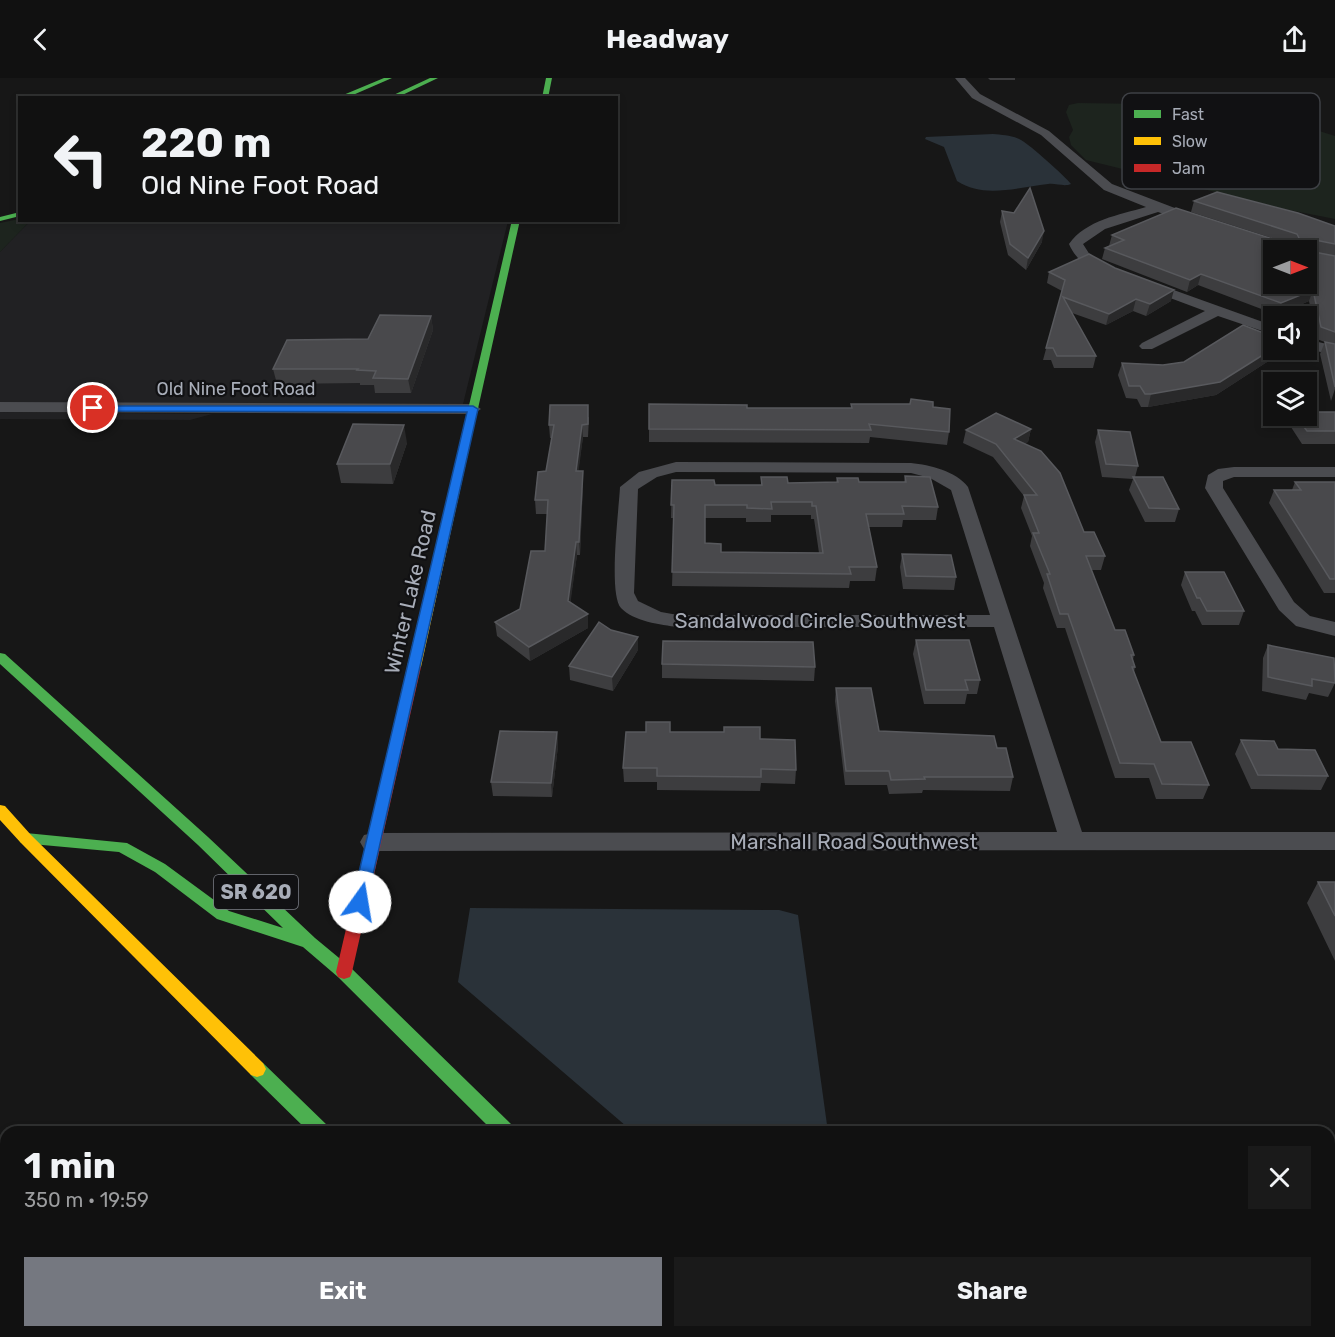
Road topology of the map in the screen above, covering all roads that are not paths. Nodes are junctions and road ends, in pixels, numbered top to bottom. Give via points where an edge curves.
1 (389, 78) edge
2 (435, 78) edge
3 (549, 78) edge
4 (960, 78) edge
5 (344, 96) edge
6 (394, 96) edge
7 (544, 96) edge
8 (1158, 208) junction
9 (18, 214) edge
10 (0, 219) edge
11 (516, 222) edge
12 (1212, 226) edge
13 (1216, 311) junction
14 (1263, 327) edge
15 (1147, 346) dead end
16 (1317, 346) edge
17 (1335, 351) edge
18 (0, 407) edge
19 (473, 409) junction
20 (1335, 472) edge
21 (1002, 621) junction
22 (1335, 629) edge
23 (0, 657) edge
24 (0, 810) edge
25 (0, 839) edge
26 (26, 839) junction
27 (1072, 840) junction
28 (1335, 841) edge
29 (373, 842) junction
30 (309, 943) junction
31 (344, 972) junction
32 (315, 1126) edge
33 (500, 1126) edge

1 - 5 main road
2 - 6 main road
3 - 7 main road
4 - 8 street via 976,96 1045,133 1108,187
8 - 12 street
8 - 13 street via 1084,233 1077,248 1085,258 1105,269
9 - 10 main road
11 - 19 main road, Winter Lake Road
13 - 14 street
13 - 15 street
16 - 17 street
18 - 19 street, Old Nine Foot Road
19 - 29 main road, Winter Lake Road
20 - 22 street via 1234,472 1214,479 1214,488 1286,606 1303,621
21 - 21 street, Sandalwood Circle Southwest via 959,487 929,470 676,467 658,470 629,487 624,593 629,605 656,618
21 - 27 street, Sandalwood Circle Southwest
23 - 30 main road, SR 620
24 - 26 main road
25 - 26 street
26 - 30 main road via 122,847 160,868 223,915
26 - 32 main road
27 - 28 street, Marshall Road Southwest
27 - 29 street, Marshall Road Southwest
29 - 31 main road, Winter Lake Road
30 - 31 main road, SR 620
31 - 33 main road, SR 620

